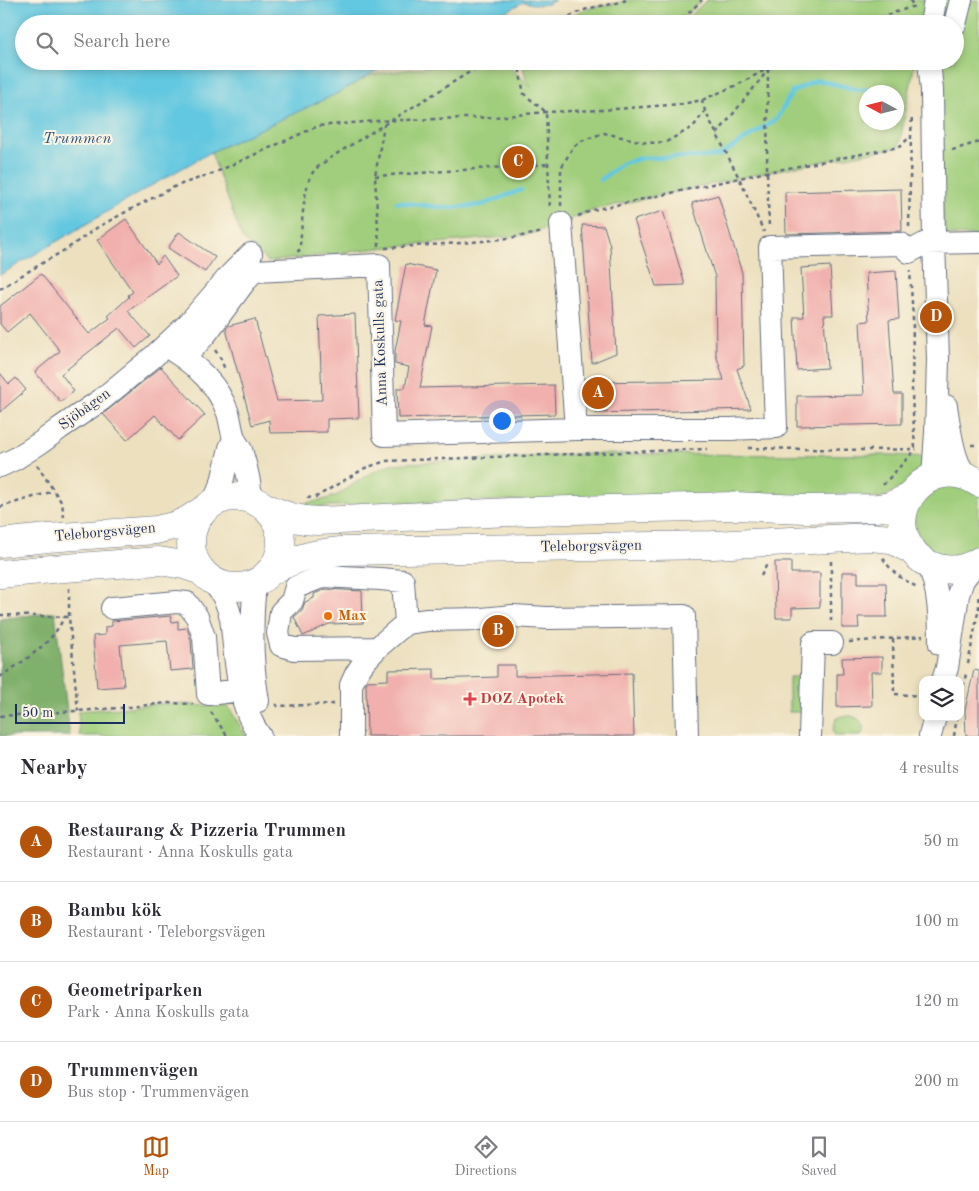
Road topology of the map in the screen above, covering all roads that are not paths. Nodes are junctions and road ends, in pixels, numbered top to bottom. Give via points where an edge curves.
1 (961, 0) edge
2 (957, 15) edge
3 (930, 70) edge
4 (937, 70) edge
5 (932, 90) junction
6 (556, 217) road end
7 (934, 242) junction
8 (979, 242) edge
9 (251, 254) dead end
10 (165, 346) junction
11 (184, 358) junction
12 (938, 359) junction
13 (576, 429) junction
14 (234, 439) junction
15 (0, 466) edge
16 (933, 477) junction
17 (974, 480) edge
18 (909, 498) junction
19 (258, 503) junction
20 (209, 507) junction
21 (0, 543) edge
22 (920, 558) junction
23 (977, 563) edge
24 (205, 573) junction
25 (0, 574) edge
26 (262, 577) junction
27 (112, 608) dead end
28 (406, 623) junction
29 (832, 643) road end
30 (378, 648) junction
31 (941, 676) edge
32 (943, 676) edge
33 (256, 693) junction
34 (933, 721) edge
35 (810, 732) edge
36 (260, 736) edge
37 (265, 736) edge
38 (351, 736) edge
39 (687, 736) edge
40 (930, 736) edge

1 - 2 street
3 - 5 street
4 - 5 street
5 - 7 street
6 - 13 street
7 - 8 street
7 - 12 street
7 - 13 street, Anna Koskulls gata via 909,252 900,244 770,247 776,427
9 - 10 street, Sjöbågen
10 - 11 street
10 - 15 street, Sjöbågen via 101,400 43,442
11 - 13 street, Anna Koskulls gata via 255,271 379,265 384,435
11 - 14 street via 219,392 231,421
12 - 16 street
12 - 17 street via 956,454 961,468
14 - 19 street
14 - 20 street via 221,486
16 - 17 main road via 951,474
16 - 18 main road
18 - 19 main road via 878,508 734,506 542,510 319,521 288,517
18 - 22 main road via 903,525 906,539
19 - 20 main road via 243,497 226,498
19 - 26 main road via 272,514 281,539 275,565
20 - 21 main road, Teleborgsvägen via 177,525 156,530
20 - 24 main road via 197,521 192,536 193,551
22 - 23 main road, Teleborgsvägen via 939,569 959,570
22 - 26 main road, Teleborgsvägen via 895,540 870,537 713,545 341,551 287,562
22 - 31 street via 933,575 938,602
23 - 32 street via 960,587
24 - 25 main road, Teleborgsvägen via 159,561
24 - 26 main road via 219,583 233,586 248,585
24 - 33 street via 224,596
26 - 33 street via 252,633
27 - 33 street via 187,603 198,617 204,638 208,694
28 - 30 street
28 - 30 street via 403,581 324,576 296,587 292,601 281,612 278,633 281,645 294,649
28 - 39 street via 513,616 684,616
29 - 35 street via 813,643
30 - 38 street via 364,662 351,685
33 - 36 street via 249,717
33 - 37 street
34 - 40 street

